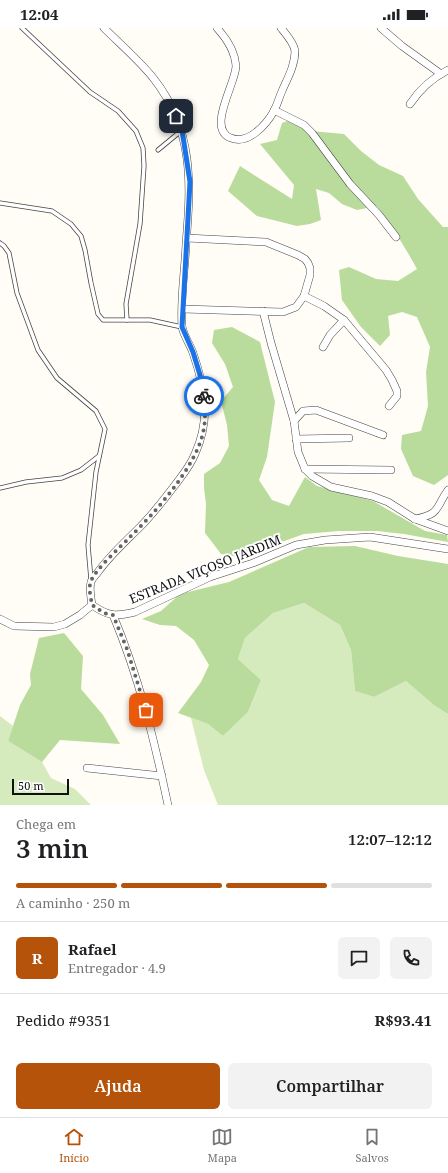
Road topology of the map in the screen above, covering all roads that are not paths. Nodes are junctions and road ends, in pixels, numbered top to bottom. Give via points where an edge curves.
1 (22, 28) edge
2 (104, 28) edge
3 (217, 28) edge
4 (281, 28) edge
5 (381, 28) edge
6 (448, 70) edge
7 (441, 74) junction
8 (410, 104) dead end
9 (274, 110) junction
10 (182, 130) junction
11 (158, 150) dead end
12 (0, 203) edge
13 (396, 237) dead end
14 (187, 238) junction
15 (0, 243) edge
16 (304, 296) junction
17 (183, 309) junction
18 (264, 311) junction
19 (127, 320) junction
20 (344, 320) junction
21 (182, 327) junction
22 (323, 347) dead end
23 (389, 406) dead end
24 (294, 421) junction
25 (384, 435) dead end
26 (349, 438) dead end
27 (296, 439) junction
28 (99, 456) junction
29 (305, 469) junction
30 (391, 470) dead end
31 (0, 488) edge
32 (448, 490) edge
33 (415, 519) junction
34 (448, 531) edge
35 (448, 550) edge
36 (91, 581) junction
37 (92, 605) junction
38 (113, 615) junction
39 (0, 619) edge
40 (87, 768) dead end
41 (162, 776) junction
42 (168, 805) edge

1 - 19 lane via 90,92 118,112 136,131 143,148 140,224 126,304
2 - 10 street via 154,79 166,96
3 - 9 street via 231,48 236,67 220,123 224,133 228,138 246,138 264,125
4 - 9 street via 295,50 291,73
5 - 7 street
6 - 7 street
7 - 8 street via 417,94
9 - 13 street via 304,125 312,133 350,184
10 - 11 lane
10 - 14 street via 190,182
12 - 19 lane via 52,211 71,224 81,236 98,314 103,320
14 - 16 street via 266,242 298,255 310,268
14 - 17 street
15 - 28 lane via 8,253 17,293 38,350 57,378 96,411 105,429
16 - 18 street via 291,310
16 - 20 street
17 - 18 street
17 - 21 street
18 - 24 street
19 - 21 lane via 150,320
20 - 22 street
20 - 23 street via 392,380 397,396
21 - 36 street via 193,352 204,393 203,434 188,469 147,520
24 - 25 street via 303,411 316,410
24 - 27 street
26 - 27 street
27 - 29 street
28 - 31 lane via 81,470 67,476
28 - 36 lane via 88,545
29 - 30 street
29 - 33 street via 331,487 388,502
32 - 33 street via 435,512
33 - 34 street
35 - 38 street, ESTRADA VIÇOSO JARDIM via 370,537 296,545 210,577 135,612
36 - 37 street
37 - 38 street via 104,613
37 - 39 street via 65,624 54,626 14,626
38 - 41 street via 142,696
40 - 41 street
41 - 42 street

